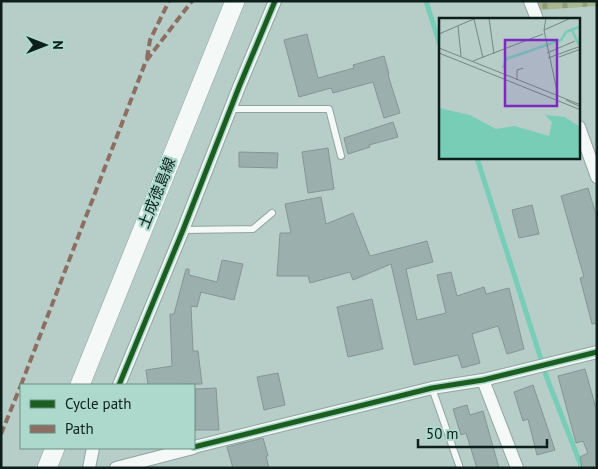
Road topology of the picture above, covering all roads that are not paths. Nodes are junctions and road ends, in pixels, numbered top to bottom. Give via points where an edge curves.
1 (235, 1) edge
2 (275, 1) edge
3 (530, 1) edge
4 (537, 18) edge
5 (230, 109) junction
6 (580, 131) edge
7 (341, 156) dead end
8 (597, 177) edge
9 (272, 213) dead end
10 (183, 230) junction
11 (597, 352) edge
12 (483, 380) junction
13 (80, 384) edge
14 (118, 384) edge
15 (432, 388) junction
16 (195, 447) edge
17 (55, 449) edge
18 (92, 449) edge
19 (189, 449) edge
20 (47, 468) edge
21 (89, 468) edge
22 (116, 468) edge
23 (460, 468) edge
24 (517, 468) edge

1 - 13 main road, 土成徳島線
2 - 5 street
3 - 4 street
5 - 7 lane via 329,109
5 - 10 street
6 - 8 street
9 - 10 lane via 253,229
10 - 14 street
11 - 12 street
12 - 15 street
12 - 24 street
15 - 16 street
15 - 23 lane
17 - 20 main road
18 - 21 street
19 - 22 street

